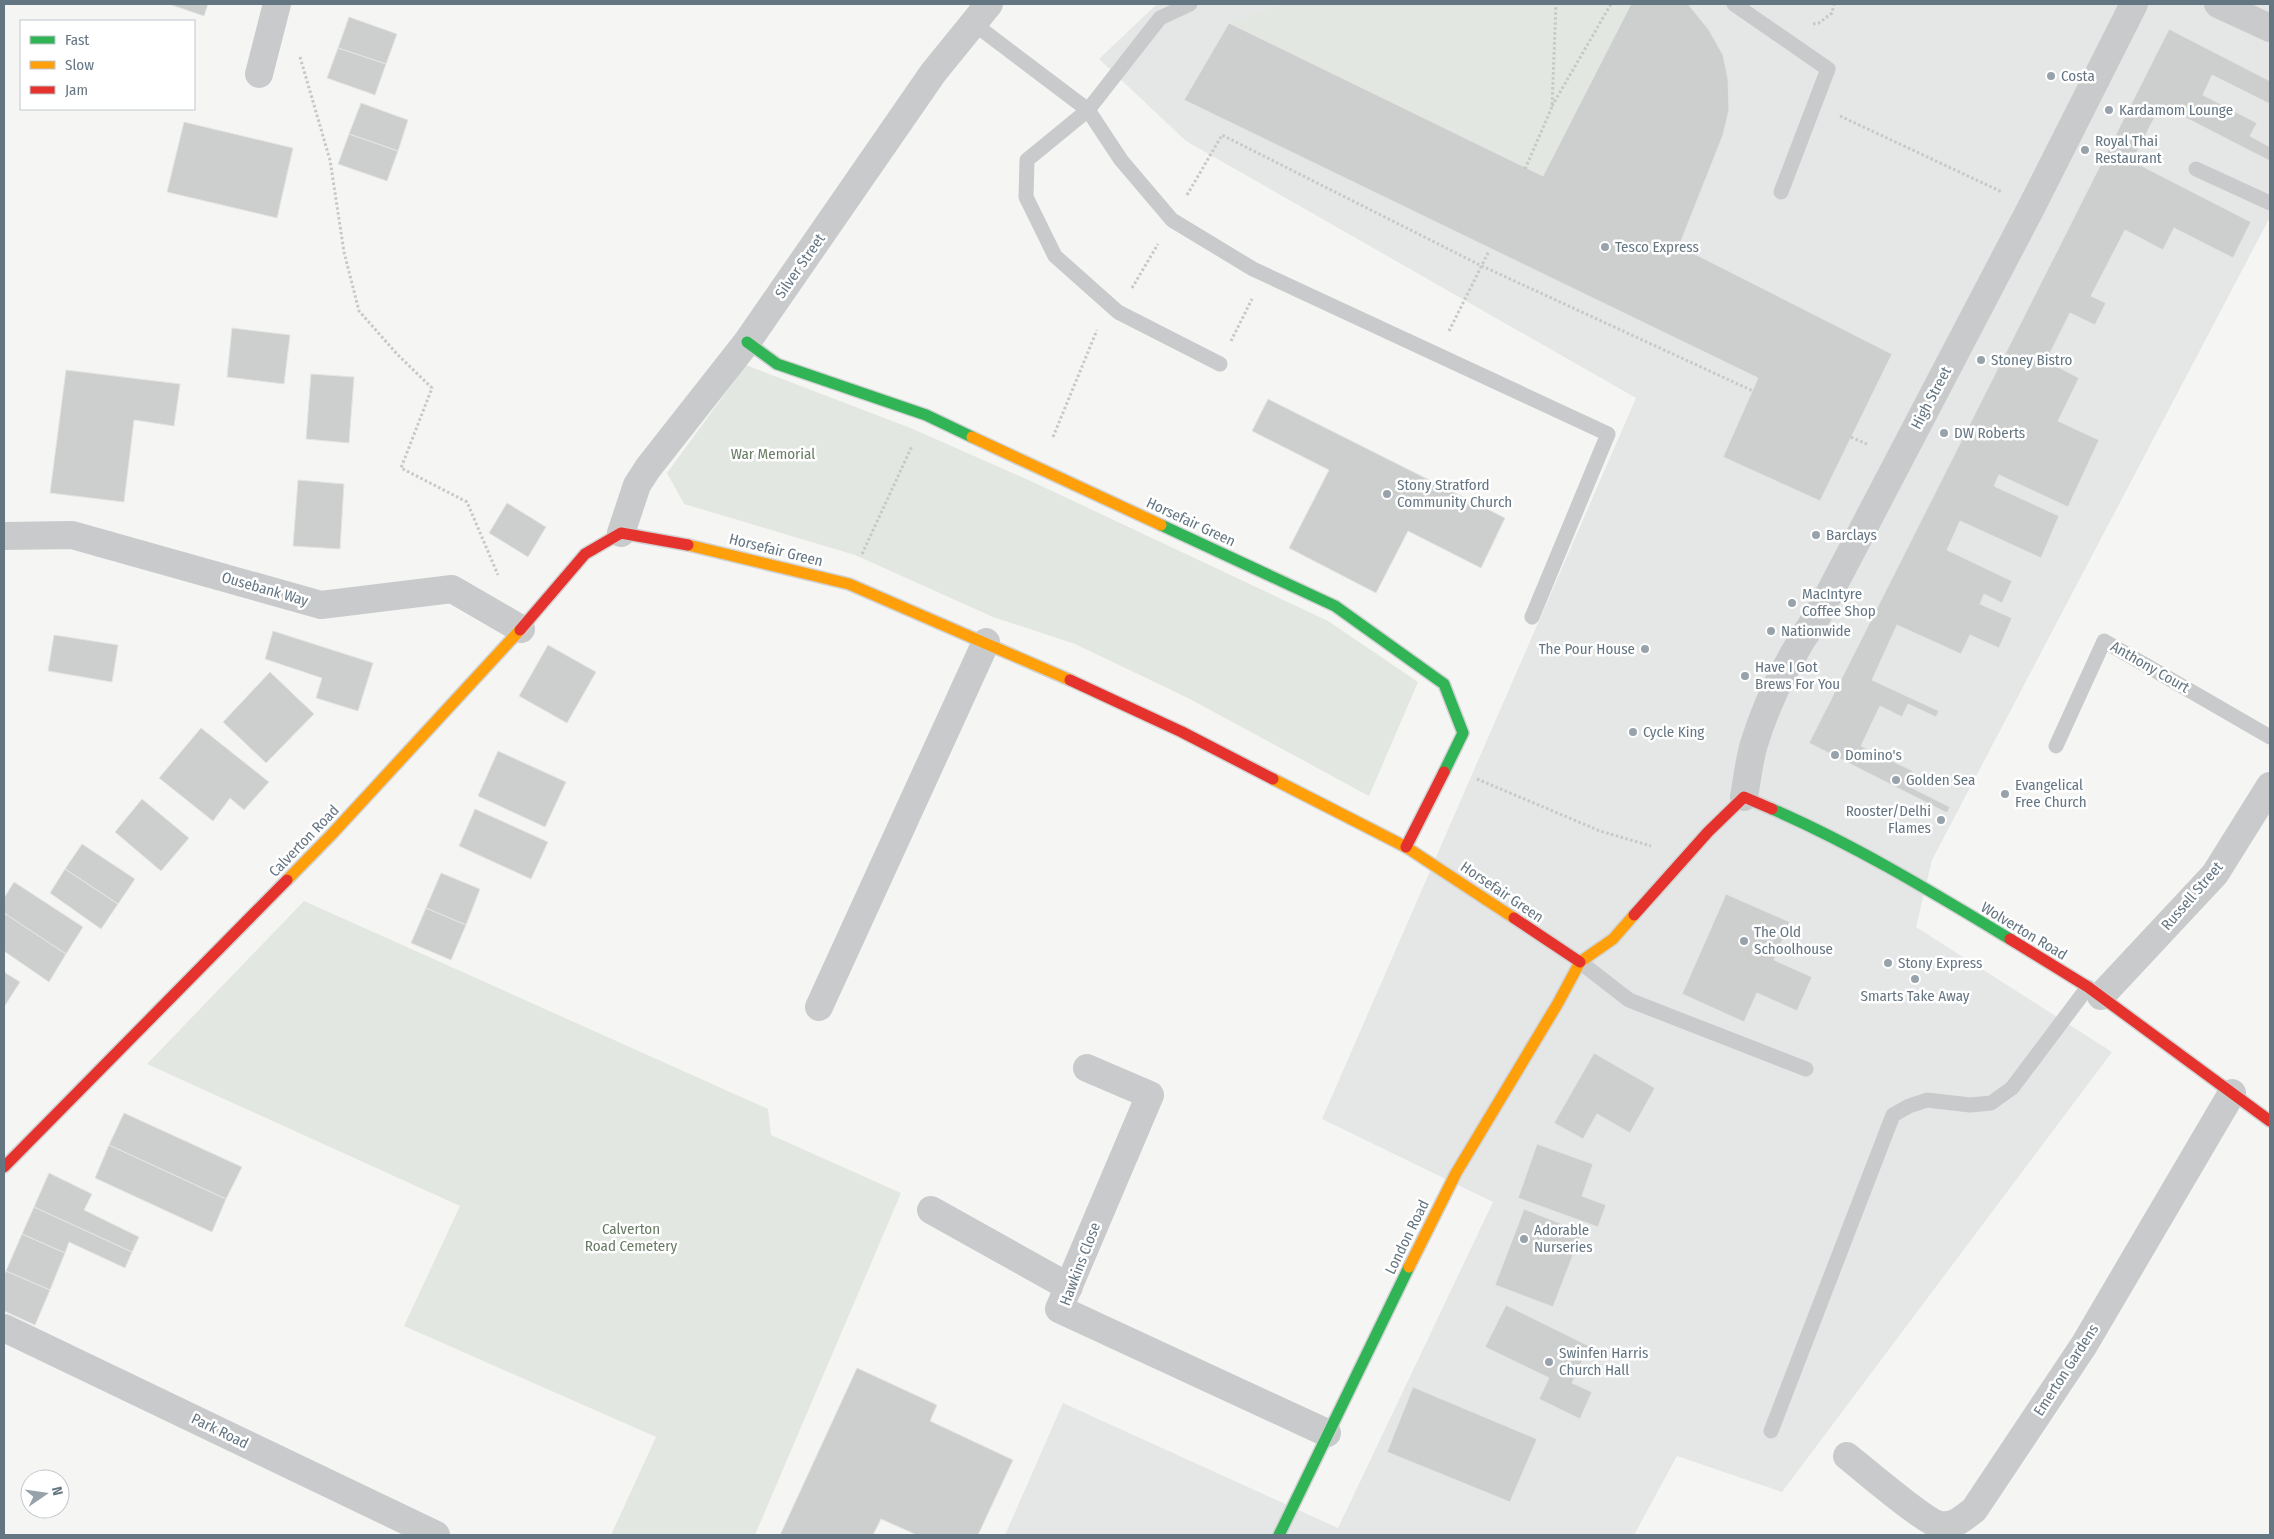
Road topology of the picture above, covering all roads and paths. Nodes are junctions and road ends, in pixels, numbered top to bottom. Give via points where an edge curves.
1 (277, 4) edge
2 (1190, 4) edge
3 (1556, 4) edge
4 (1611, 4) edge
5 (1734, 4) edge
6 (1834, 4) edge
7 (2134, 4) edge
8 (2218, 4) edge
9 (981, 14) edge
10 (1819, 23) dead end
11 (2270, 28) edge
12 (297, 50) dead end
13 (259, 74) dead end
14 (1814, 105) junction
15 (1552, 107) junction
16 (1088, 110) junction
17 (1525, 169) dead end
18 (2196, 169) dead end
19 (1780, 192) dead end
20 (2270, 203) edge
21 (2032, 206) junction
22 (1172, 220) junction
23 (1489, 251) dead end
24 (1482, 266) junction
25 (1264, 274) junction
26 (1113, 308) junction
27 (747, 342) junction
28 (1438, 355) junction
29 (1220, 364) joint
30 (1753, 391) dead end
31 (926, 415) junction
32 (1040, 468) junction
33 (621, 533) junction
34 (4, 536) edge
35 (848, 584) junction
36 (1532, 616) dead end
37 (521, 629) junction
38 (986, 642) junction
39 (2270, 737) edge
40 (2056, 746) dead end
41 (1447, 766) junction
42 (2270, 786) edge
43 (1744, 797) junction
44 (1406, 847) junction
45 (1687, 856) junction
46 (1580, 962) junction
47 (2094, 991) junction
48 (820, 1007) dead end
49 (1087, 1068) dead end
50 (1806, 1069) dead end
51 (2232, 1093) junction
52 (2270, 1121) edge
53 (4, 1167) edge
54 (931, 1210) dead end
55 (1069, 1287) junction
56 (4, 1328) edge
57 (1771, 1431) dead end
58 (1327, 1433) junction
59 (1847, 1456) dead end
60 (436, 1535) edge
61 (1279, 1535) edge

1 - 13 street
2 - 16 lane via 1160,18
3 - 15 path
4 - 15 path
5 - 14 lane via 1828,69
6 - 10 path via 1832,13
7 - 21 street, High Street
8 - 11 street
9 - 16 lane
9 - 27 street, Silver Street via 933,73
12 - 37 path via 330,160 344,252 359,311 432,388 401,468 467,502
14 - 19 lane
14 - 21 path
15 - 17 path
16 - 22 lane via 1121,160
16 - 26 lane via 1027,160 1026,197 1056,256
18 - 20 lane
21 - 43 street, High Street via 1818,615 1772,695 1754,745
22 - 24 path via 1222,135
22 - 25 lane
22 - 26 path
23 - 24 path
24 - 28 path
24 - 30 path
25 - 28 lane
25 - 29 path
26 - 29 lane
26 - 32 path
27 - 31 street, Horsefair Green via 777,364
27 - 33 street, Silver Street via 648,468 637,485
28 - 36 lane via 1608,434
31 - 32 street, Horsefair Green
31 - 35 path
32 - 41 street, Horsefair Green via 1335,606 1444,684 1463,733
33 - 35 street, Horsefair Green via 708,549
33 - 37 street, Calverton Road via 585,554
34 - 37 street, Ousebank Way via 72,535 321,605 452,589
35 - 38 street, Horsefair Green
37 - 53 street, Calverton Road via 332,834
38 - 44 street, Horsefair Green via 1182,732
38 - 48 street
39 - 40 lane, Anthony Court via 2104,641
41 - 44 street, Horsefair Green
41 - 45 path via 1600,831
42 - 47 street, Russell Street via 2216,874
43 - 45 street
43 - 47 street, Wolverton Road via 1818,829 1917,883
44 - 46 street, Horsefair Green
45 - 46 street via 1613,939
46 - 50 lane via 1629,1000
46 - 58 street, London Road via 1456,1173
47 - 51 street, Wolverton Road
47 - 57 lane via 2012,1088 1991,1103 1970,1105 1926,1100 1893,1114
49 - 55 street, Hawkins Close via 1150,1095
51 - 52 street, Wolverton Road
51 - 59 street, Emerton Gardens via 2084,1345 1974,1510 1958,1523 1939,1525
54 - 55 street
55 - 58 street, Hawkins Close via 1060,1309
56 - 60 street, Park Road
58 - 61 street, London Road

